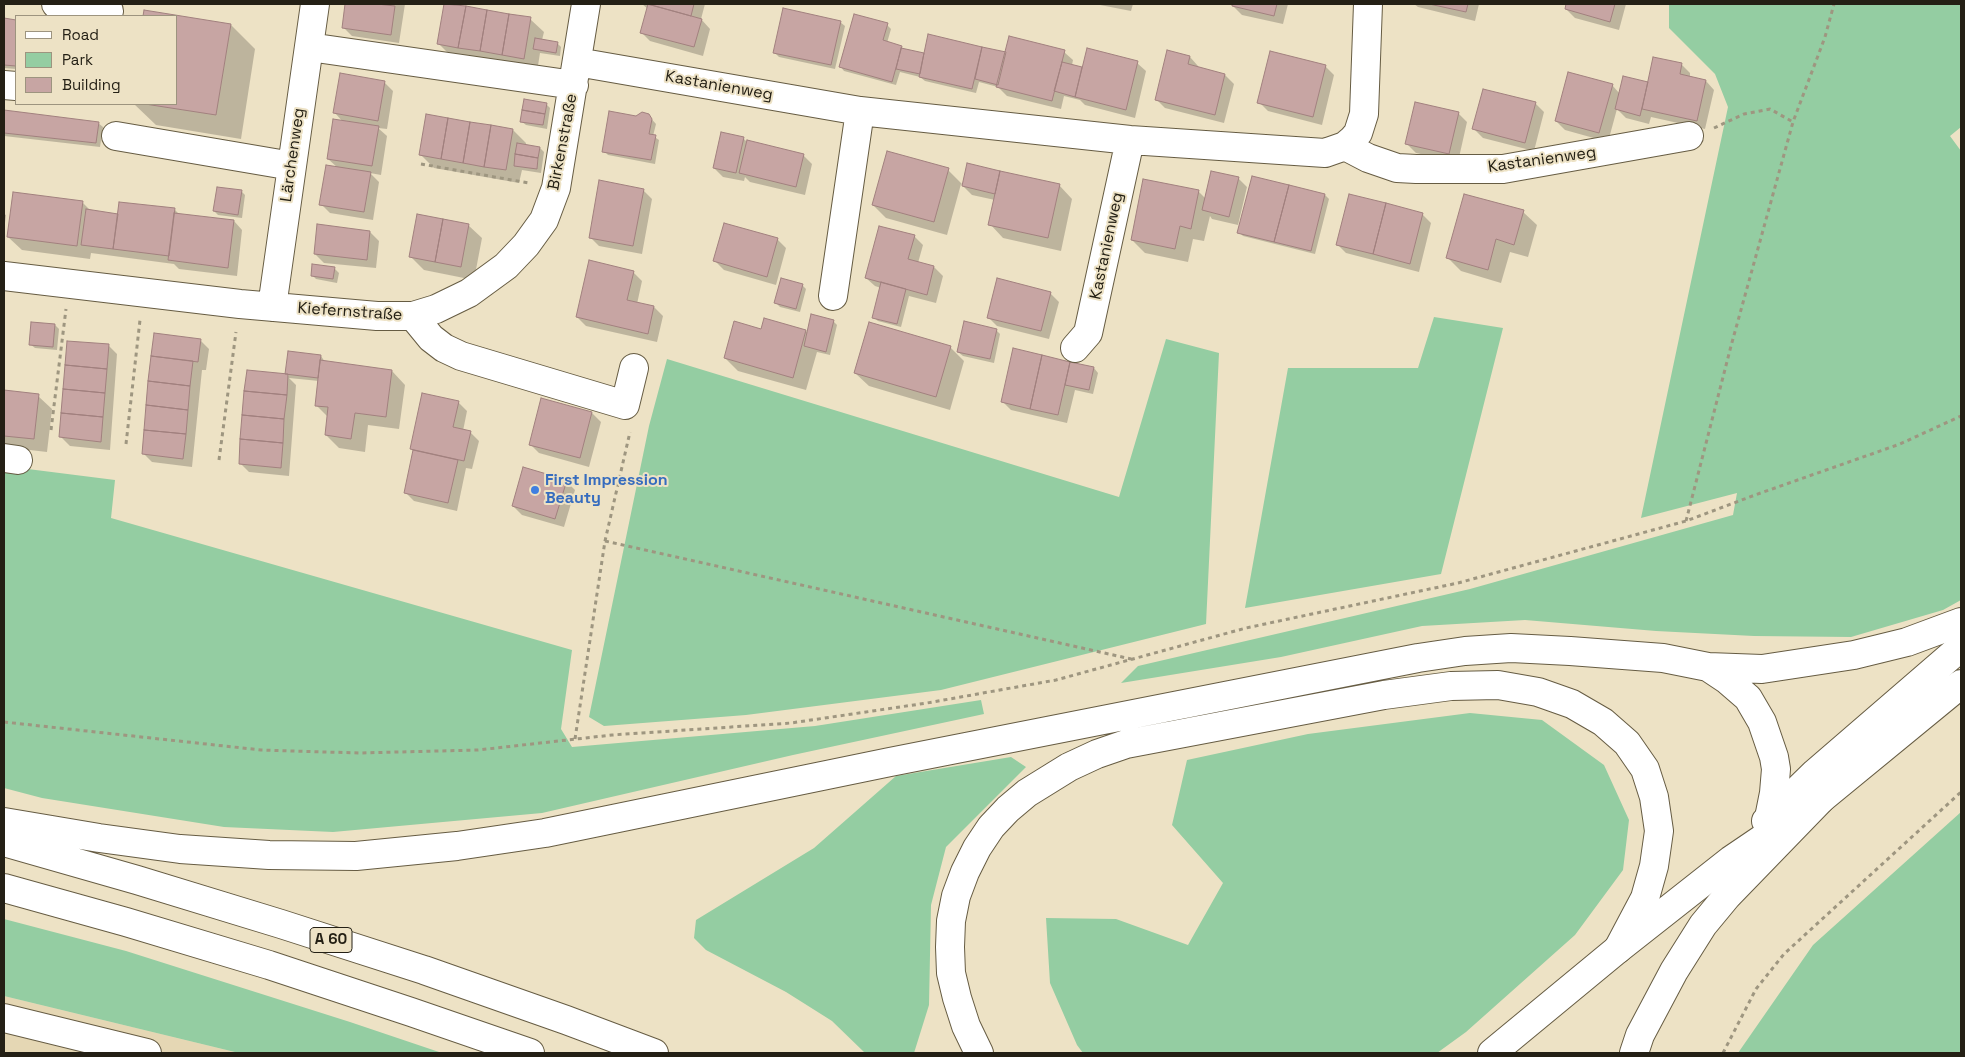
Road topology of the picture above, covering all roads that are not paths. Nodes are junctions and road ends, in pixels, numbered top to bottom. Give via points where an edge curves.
1 (56, 4) edge
2 (315, 4) edge
3 (586, 4) edge
4 (1368, 4) edge
5 (109, 11) dead end
6 (309, 47) junction
7 (576, 73) junction
8 (860, 111) junction
9 (1701, 132) road end
10 (116, 136) dead end
11 (1130, 140) junction
12 (1345, 146) junction
13 (292, 166) junction
14 (506, 266) joint
15 (4, 276) edge
16 (833, 296) dead end
17 (272, 307) junction
18 (413, 316) junction
19 (1075, 348) dead end
20 (634, 368) dead end
21 (1961, 622) edge
22 (1961, 647) edge
23 (1708, 667) junction
24 (1961, 684) edge
25 (1820, 799) junction
26 (1769, 818) junction
27 (4, 822) edge
28 (4, 842) edge
29 (1731, 860) junction
30 (4, 888) edge
31 (1618, 949) junction
32 (4, 1018) edge
33 (79, 1045) edge
34 (146, 1053) edge
35 (530, 1053) edge
36 (654, 1053) edge
37 (979, 1053) edge
38 (1492, 1053) edge
39 (1634, 1053) edge

1 - 5 main road
2 - 6 main road, Lärchenweg
3 - 7 main road, Birkenstraße
4 - 12 main road via 1364,114 1358,133
6 - 7 main road, Kastanienweg
6 - 13 main road, Lärchenweg
7 - 8 main road, Kastanienweg
7 - 14 main road, Birkenstraße via 556,188 544,220
8 - 11 main road, Kastanienweg
8 - 16 main road
9 - 12 main road, Kastanienweg via 1503,169 1398,168
10 - 13 main road
11 - 12 main road, Kastanienweg via 1325,153
11 - 19 main road, Kastanienweg via 1088,332
13 - 17 main road, Lärchenweg
14 - 18 main road, Kiefernstraße via 469,293
15 - 17 main road, Kiefernstraße
17 - 18 main road, Kiefernstraße
18 - 20 main road via 431,338 461,356 625,405
21 - 23 main road via 1907,642 1854,655 1762,669
22 - 26 main road via 1815,773
23 - 26 main road via 1748,698 1762,722 1776,769
23 - 27 main road via 1663,658 1570,651 1511,648 1465,651 910,758 545,833 356,856 180,850
24 - 25 main road
25 - 29 main road
25 - 39 main road via 1703,925 1640,1035
26 - 29 main road
28 - 36 main road, A 60 via 281,924
29 - 31 main road
30 - 35 main road via 269,966
31 - 37 main road via 1645,898 1659,830 1654,797 1645,769 1627,744 1602,722 1572,704 1538,692 1498,686 1450,686 1384,695 1126,744 1069,767 1026,793 991,827 977,848 956,896 950,947 951,973 966,1026
31 - 38 main road
32 - 33 main road
33 - 34 main road

